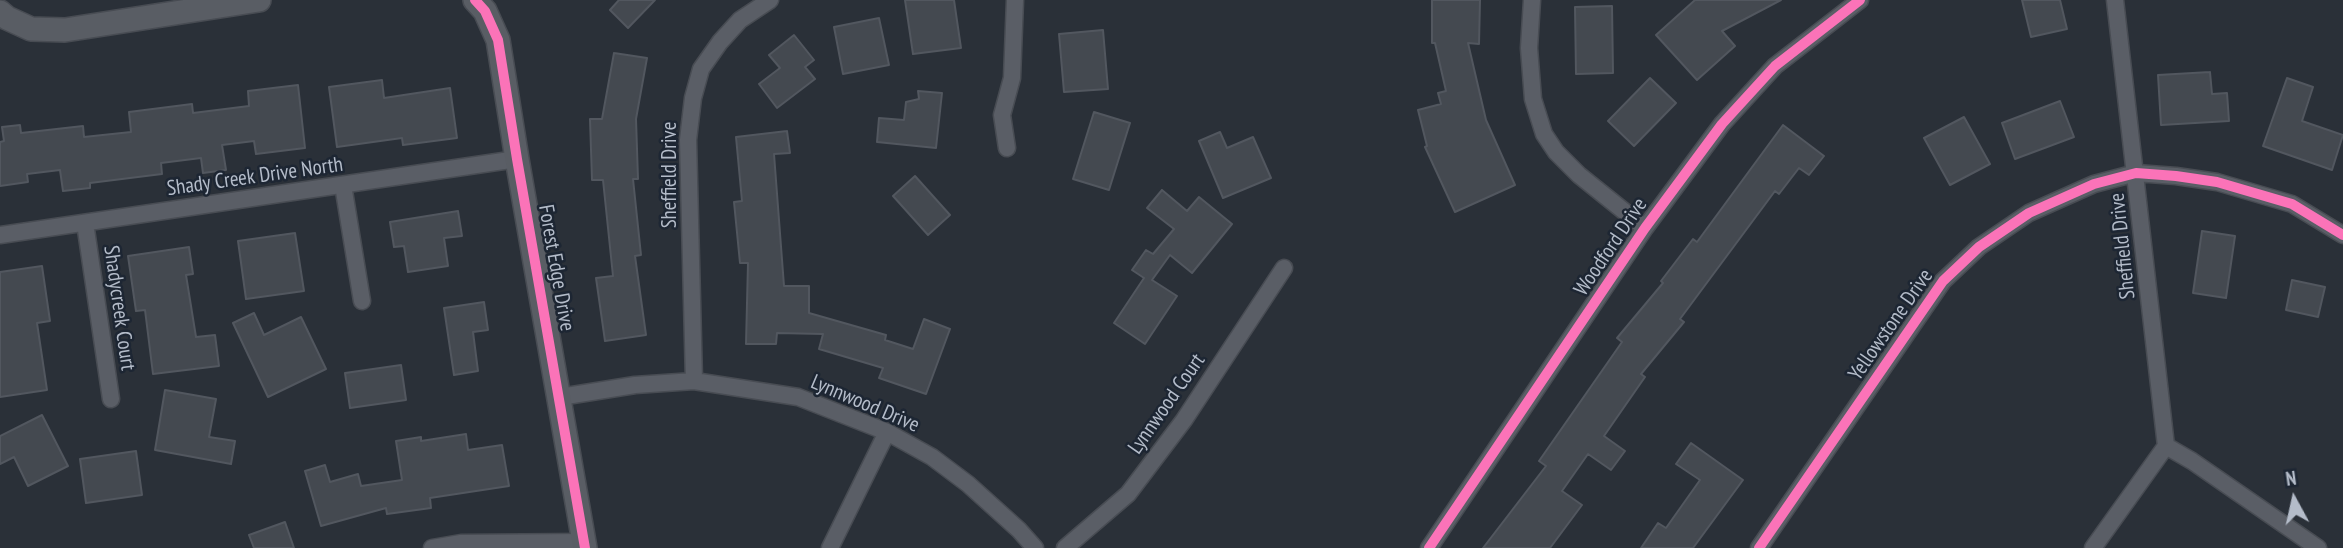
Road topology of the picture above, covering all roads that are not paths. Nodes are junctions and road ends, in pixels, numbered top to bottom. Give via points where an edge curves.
1 (259, 0) edge
2 (475, 0) edge
3 (770, 0) edge
4 (1015, 0) edge
5 (1532, 0) edge
6 (1860, 0) edge
7 (2115, 0) edge
8 (0, 12) edge
9 (1007, 148) dead end
10 (517, 159) junction
11 (2136, 173) junction
12 (343, 185) junction
13 (85, 223) junction
14 (1645, 228) junction
15 (0, 235) edge
16 (2343, 235) edge
17 (1284, 268) dead end
18 (362, 301) dead end
19 (694, 381) junction
20 (559, 397) junction
21 (111, 399) dead end
22 (887, 432) junction
23 (2166, 446) junction
24 (585, 545) edge
25 (432, 548) edge
26 (830, 548) edge
27 (1035, 548) edge
28 (1065, 548) edge
29 (1429, 548) edge
30 (1759, 548) edge
31 (2093, 548) edge
32 (2318, 548) edge

1 - 8 street via 65,30 31,29
2 - 10 street, Forest Edge Drive via 499,40
3 - 19 street, Sheffield Drive via 740,20 720,42 701,69 693,98 688,141
4 - 9 street via 1012,78 1002,115
5 - 14 street via 1532,86 1544,134 1579,175
6 - 14 street, Woodford Drive via 1775,66 1722,124
7 - 11 street, Sheffield Drive
10 - 12 street, Shady Creek Drive North
10 - 20 street, Forest Edge Drive
11 - 16 street, Yellowstone Drive via 2217,183 2292,204
11 - 23 street, Sheffield Drive
11 - 30 street, Yellowstone Drive via 2094,184 2029,213 1979,247 1943,281
12 - 13 street, Shady Creek Drive North
12 - 18 street
13 - 15 street, Shady Creek Drive North
13 - 21 street, Shadycreek Court
14 - 29 street, Woodford Drive
17 - 28 street, Lynnwood Court via 1184,420 1128,494
19 - 20 street, Lynnwood Drive
19 - 22 street, Lynnwood Drive via 798,397
20 - 24 street, Forest Edge Drive
22 - 26 street
22 - 27 street, Lynnwood Drive via 968,484
23 - 31 street
23 - 32 street
24 - 25 street via 460,542

